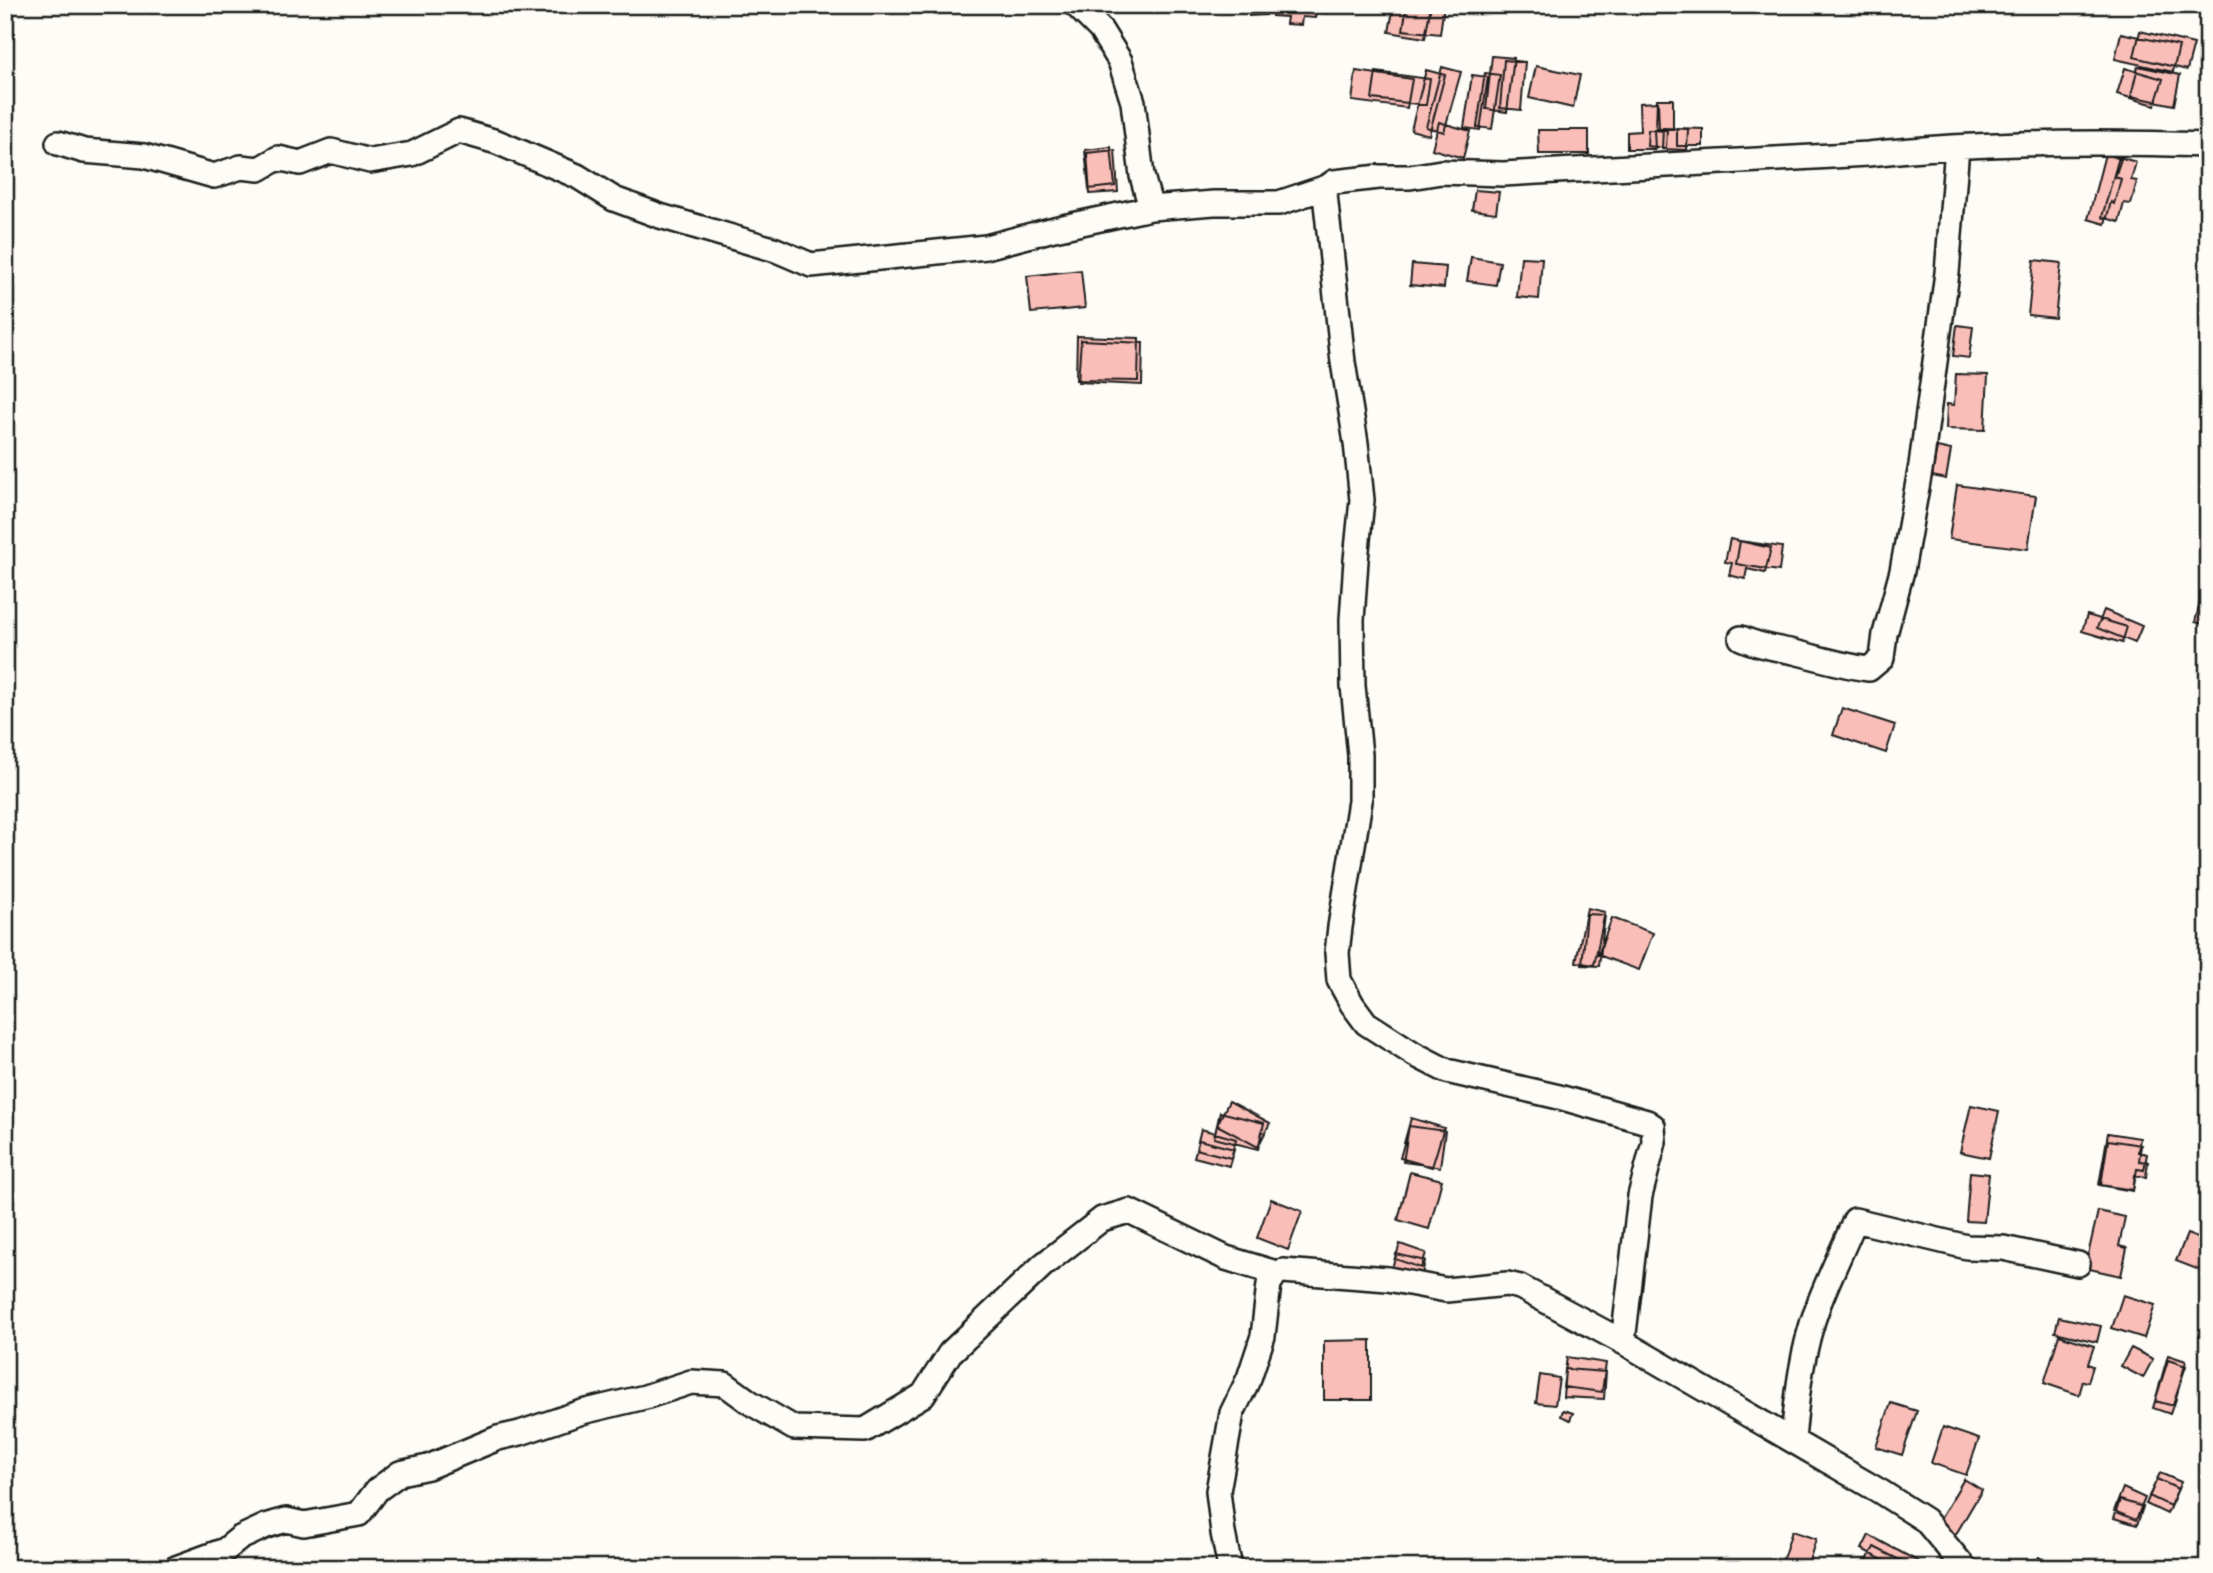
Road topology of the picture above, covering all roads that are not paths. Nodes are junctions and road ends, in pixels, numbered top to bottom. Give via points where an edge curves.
1 (1076, 5) edge
2 (58, 143) dead end
3 (2208, 145) edge
4 (1957, 147) junction
5 (1327, 187) junction
6 (1151, 208) junction
7 (1741, 638) dead end
8 (2078, 1264) dead end
9 (1276, 1273) junction
10 (1623, 1342) junction
11 (1793, 1440) junction
12 (176, 1568) edge
13 (1230, 1568) edge
14 (1965, 1568) edge

1 - 6 street via 1100,29 1120,61 1133,102 1142,176
2 - 6 street via 85,151 144,156 215,176 241,167 259,169 278,158 300,163 331,151 370,161 412,154 459,131 498,142 577,176 614,199 811,265 986,247
3 - 4 street
4 - 5 street via 1515,174 1441,172 1334,182
4 - 7 street via 1947,273 1921,465 1882,658 1869,669 1850,667
5 - 6 street via 1279,203
5 - 10 street via 1343,362 1362,500 1352,620 1360,801 1340,927 1339,980 1366,1023 1447,1071 1559,1097 1653,1126
8 - 11 street via 2003,1248 1967,1247 1855,1220 1805,1348
9 - 10 street via 1388,1279 1446,1290 1507,1284
9 - 12 street via 1226,1258 1129,1211 1102,1219 1043,1265 950,1353 923,1395 865,1430 793,1428 726,1384 691,1382 582,1412 498,1438 428,1467 400,1472 377,1490 359,1514 265,1526 225,1549
9 - 13 street via 1269,1284 1263,1336 1232,1413 1218,1490
10 - 11 street
11 - 14 street via 1926,1520

